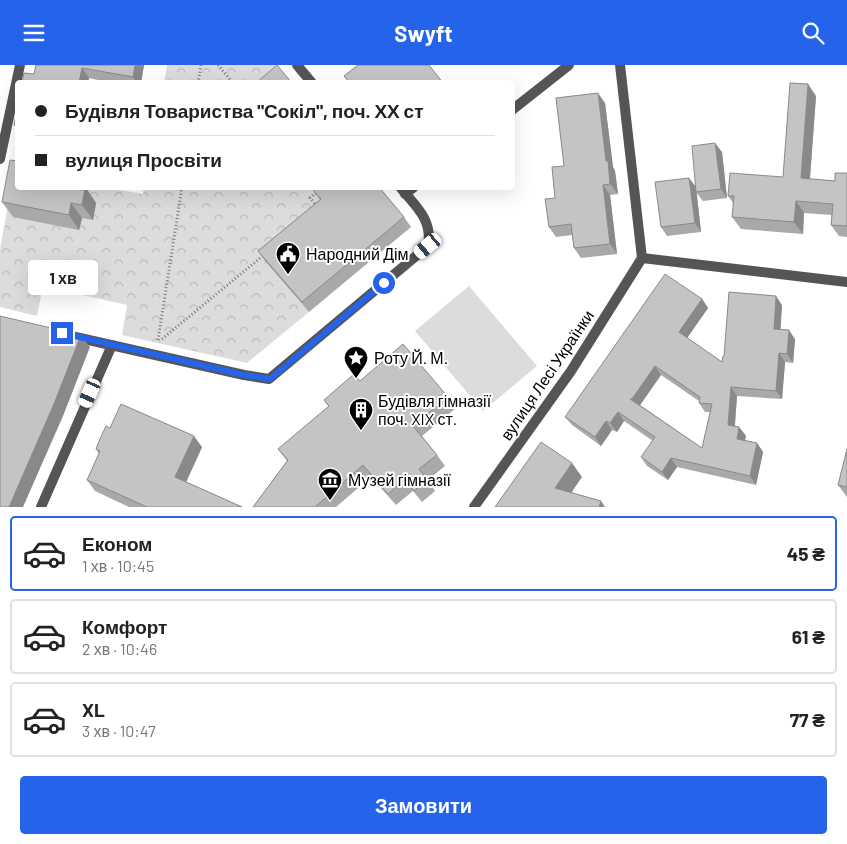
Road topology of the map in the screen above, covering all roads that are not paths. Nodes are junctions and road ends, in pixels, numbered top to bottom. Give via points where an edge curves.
1 (20, 65) edge
2 (297, 65) edge
3 (569, 65) edge
4 (620, 65) edge
5 (17, 80) edge
6 (310, 80) edge
7 (15, 88) edge
8 (515, 108) edge
9 (0, 159) edge
10 (403, 191) edge
11 (642, 258) junction
12 (847, 282) edge
13 (64, 334) edge
14 (112, 345) junction
15 (41, 507) edge
16 (474, 507) edge

1 - 5 street
2 - 6 street
3 - 8 street
4 - 11 street
7 - 9 street
10 - 14 street via 427,222 428,246 270,379
11 - 12 street
11 - 16 street, вулиця Лесі Українки via 571,371
13 - 14 street
14 - 15 street

